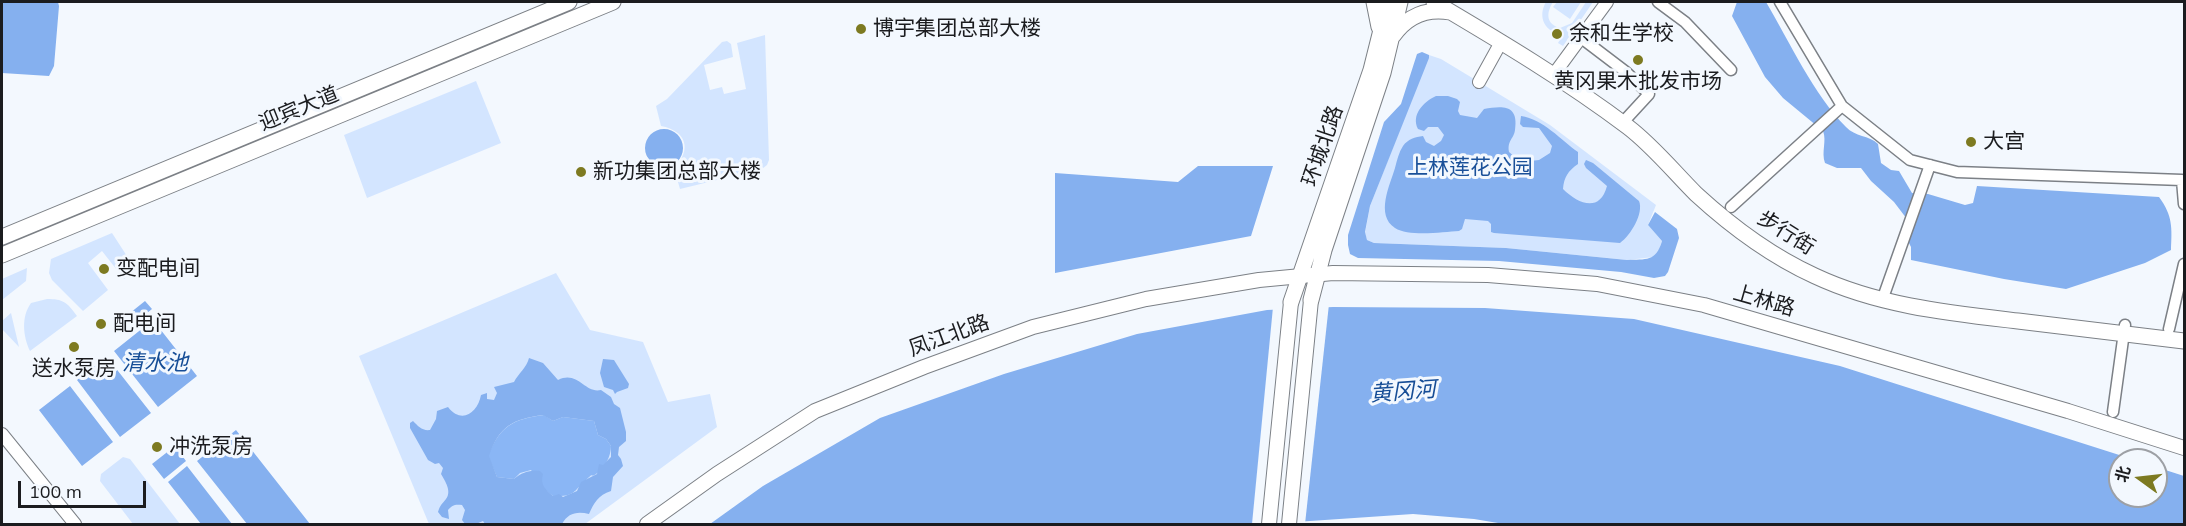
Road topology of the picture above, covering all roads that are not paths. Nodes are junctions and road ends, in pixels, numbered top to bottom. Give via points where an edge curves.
1 (569, 2) edge
2 (613, 2) edge
3 (1374, 2) edge
4 (1388, 2) edge
5 (1400, 2) edge
6 (1434, 2) edge
7 (1607, 2) edge
8 (1658, 2) edge
9 (1780, 2) edge
10 (1451, 12) junction
11 (1580, 37) junction
12 (1385, 40) junction
13 (1500, 44) dead end
14 (1557, 70) dead end
15 (1731, 70) dead end
16 (1479, 82) dead end
17 (1839, 109) junction
18 (289, 118) junction
19 (1626, 119) dead end
20 (295, 134) junction
21 (1930, 165) junction
22 (2184, 204) edge
23 (1731, 207) dead end
24 (2, 237) edge
25 (2, 255) edge
26 (2184, 264) edge
27 (1318, 275) junction
28 (1300, 276) junction
29 (1885, 292) dead end
30 (1311, 300) joint
31 (1291, 302) joint
32 (2125, 325) dead end
33 (2169, 329) dead end
34 (2184, 341) edge
35 (2113, 412) dead end
36 (2, 434) edge
37 (2184, 448) edge
38 (72, 523) edge
39 (647, 525) edge
40 (1269, 525) edge
41 (1289, 525) edge

1 - 18 main road, 迎宾大道
2 - 20 main road, 迎宾大道
3 - 12 main road
4 - 12 main road, 环城北路
5 - 12 main road, 环城北路
6 - 10 main road, 步行街
7 - 11 street
8 - 15 street via 1685,22
9 - 17 street
10 - 12 main road via 1415,16
10 - 34 main road, 步行街 via 1630,128 1734,226 1773,254 1816,276 1857,293 1946,313
11 - 14 street
11 - 19 street via 1649,94
12 - 27 main road, 环城北路 via 1383,73
12 - 28 main road, 环城北路 via 1371,70
13 - 16 street
17 - 21 street via 1910,160
17 - 23 street
18 - 20 main road
18 - 24 main road, 迎宾大道
20 - 25 main road, 迎宾大道
21 - 22 street via 1958,172 2182,180
21 - 29 street
26 - 33 street
27 - 28 main road, 上林路
27 - 30 main road, 环城北路
27 - 37 main road, 上林路 via 1488,275 1619,288 1704,305
28 - 31 main road, 环城北路
28 - 39 main road, 凤江北路 via 1146,299 1033,327 924,367 815,411
30 - 41 main road
31 - 40 main road
32 - 35 street
36 - 38 street

